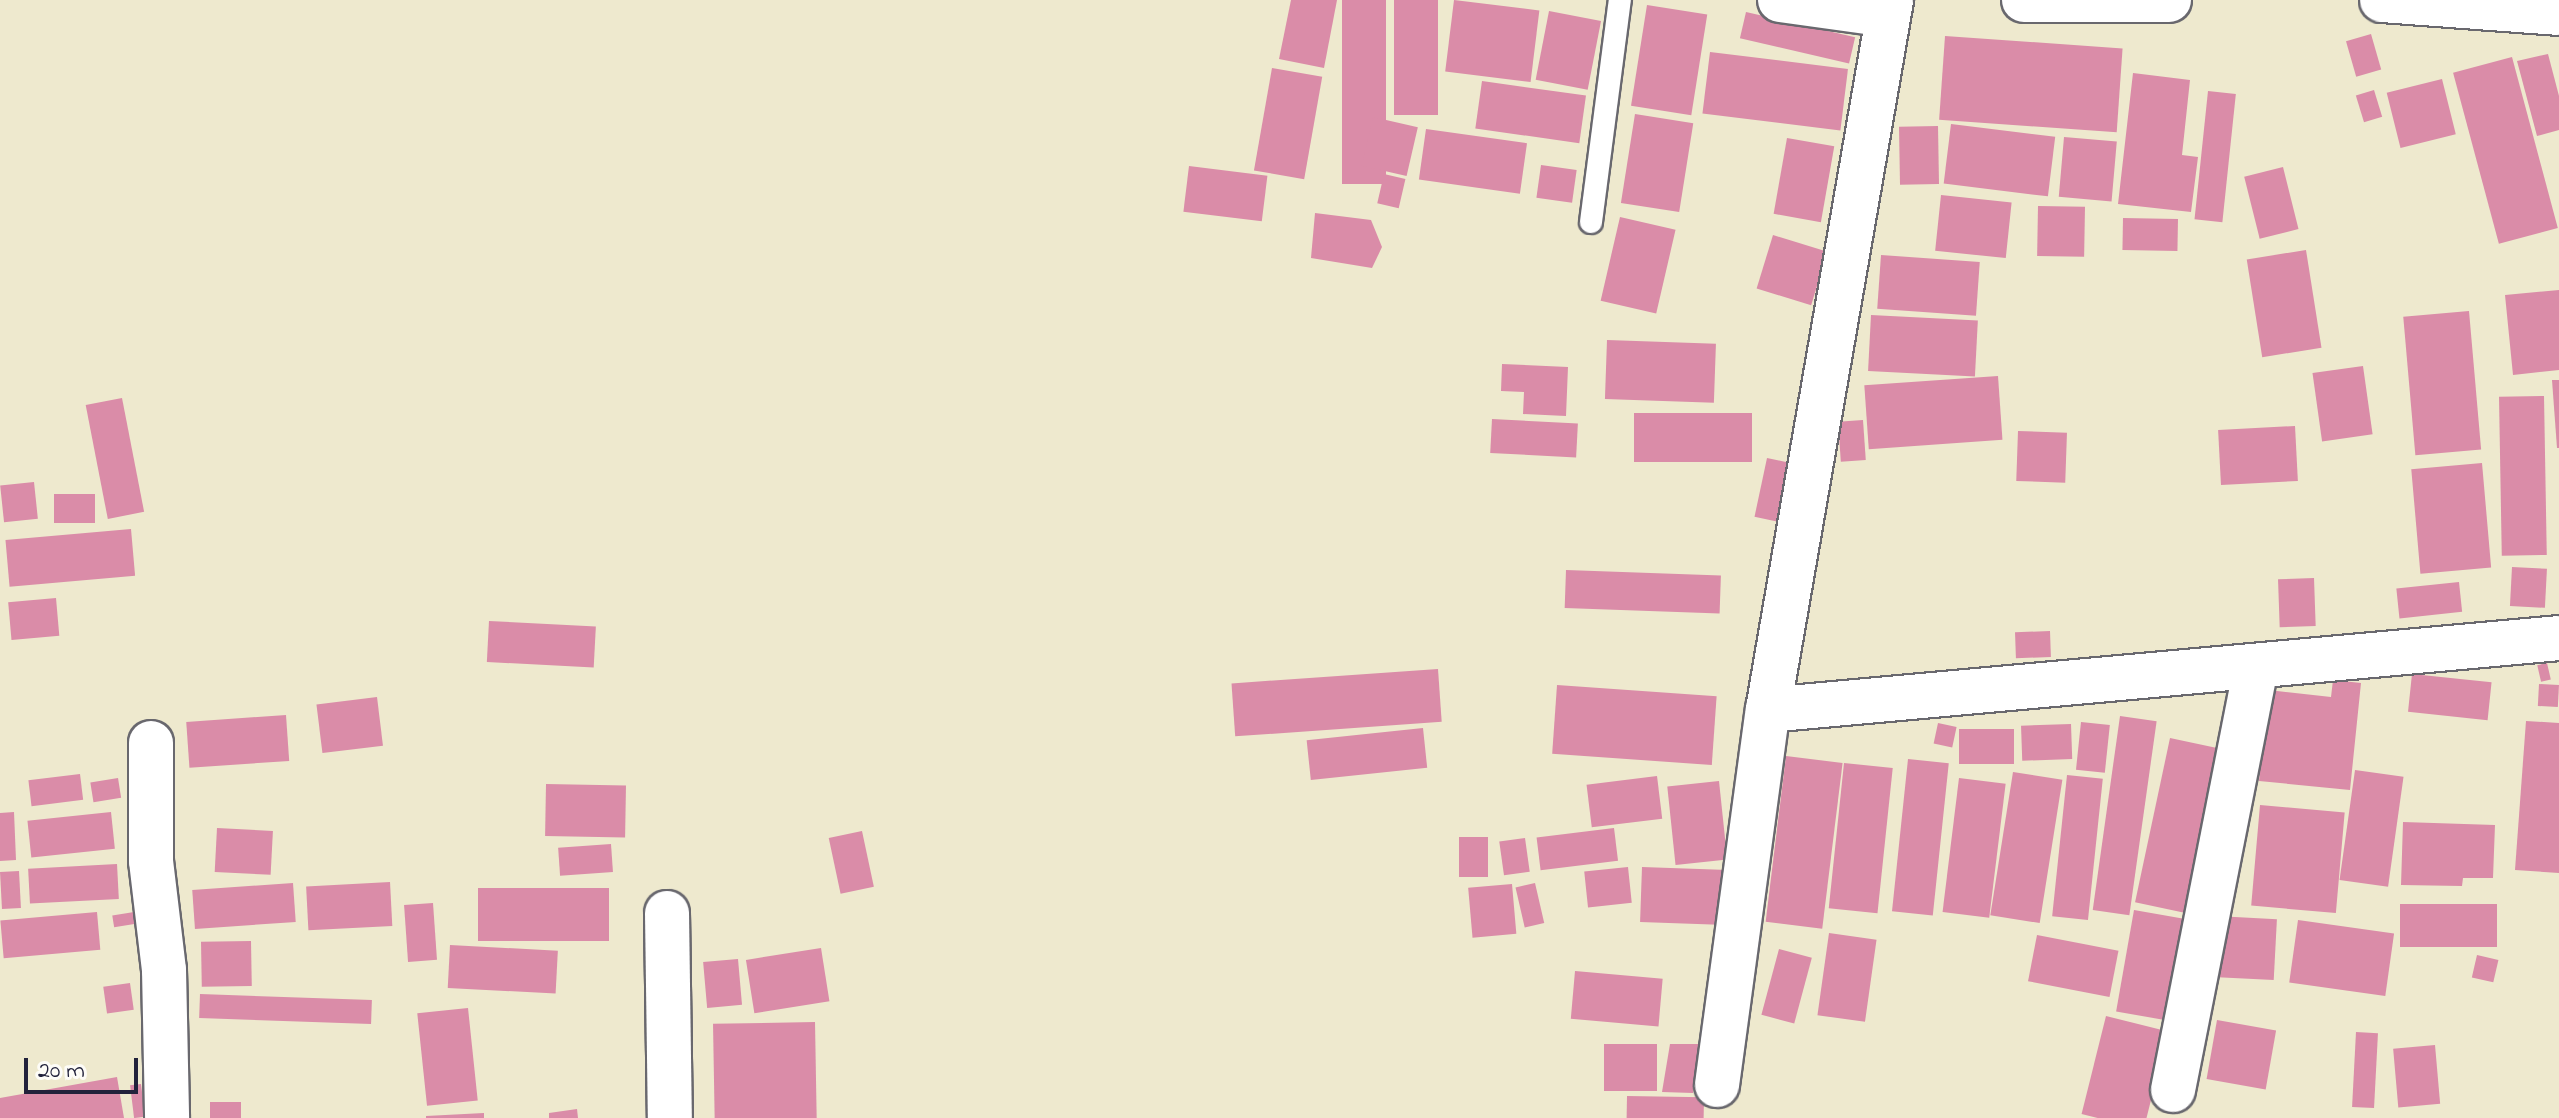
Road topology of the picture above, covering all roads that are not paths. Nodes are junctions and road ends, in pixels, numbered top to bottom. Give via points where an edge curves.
1 (1620, 0) edge
2 (1780, 0) edge
3 (2024, 0) edge
4 (2169, 0) edge
5 (2382, 0) edge
6 (1889, 8) edge
7 (2559, 13) edge
8 (1591, 222) dead end
9 (2559, 638) edge
10 (2256, 667) junction
11 (1768, 710) junction
12 (151, 743) dead end
13 (667, 913) dead end
14 (1717, 1085) dead end
15 (2173, 1090) dead end
16 (167, 1118) edge
17 (670, 1118) edge

1 - 8 lane
2 - 6 street
3 - 4 street
5 - 7 street
6 - 11 street
9 - 10 street via 2339,654
10 - 11 street
10 - 15 street
11 - 14 street
12 - 16 street via 151,861 164,970
13 - 17 street

